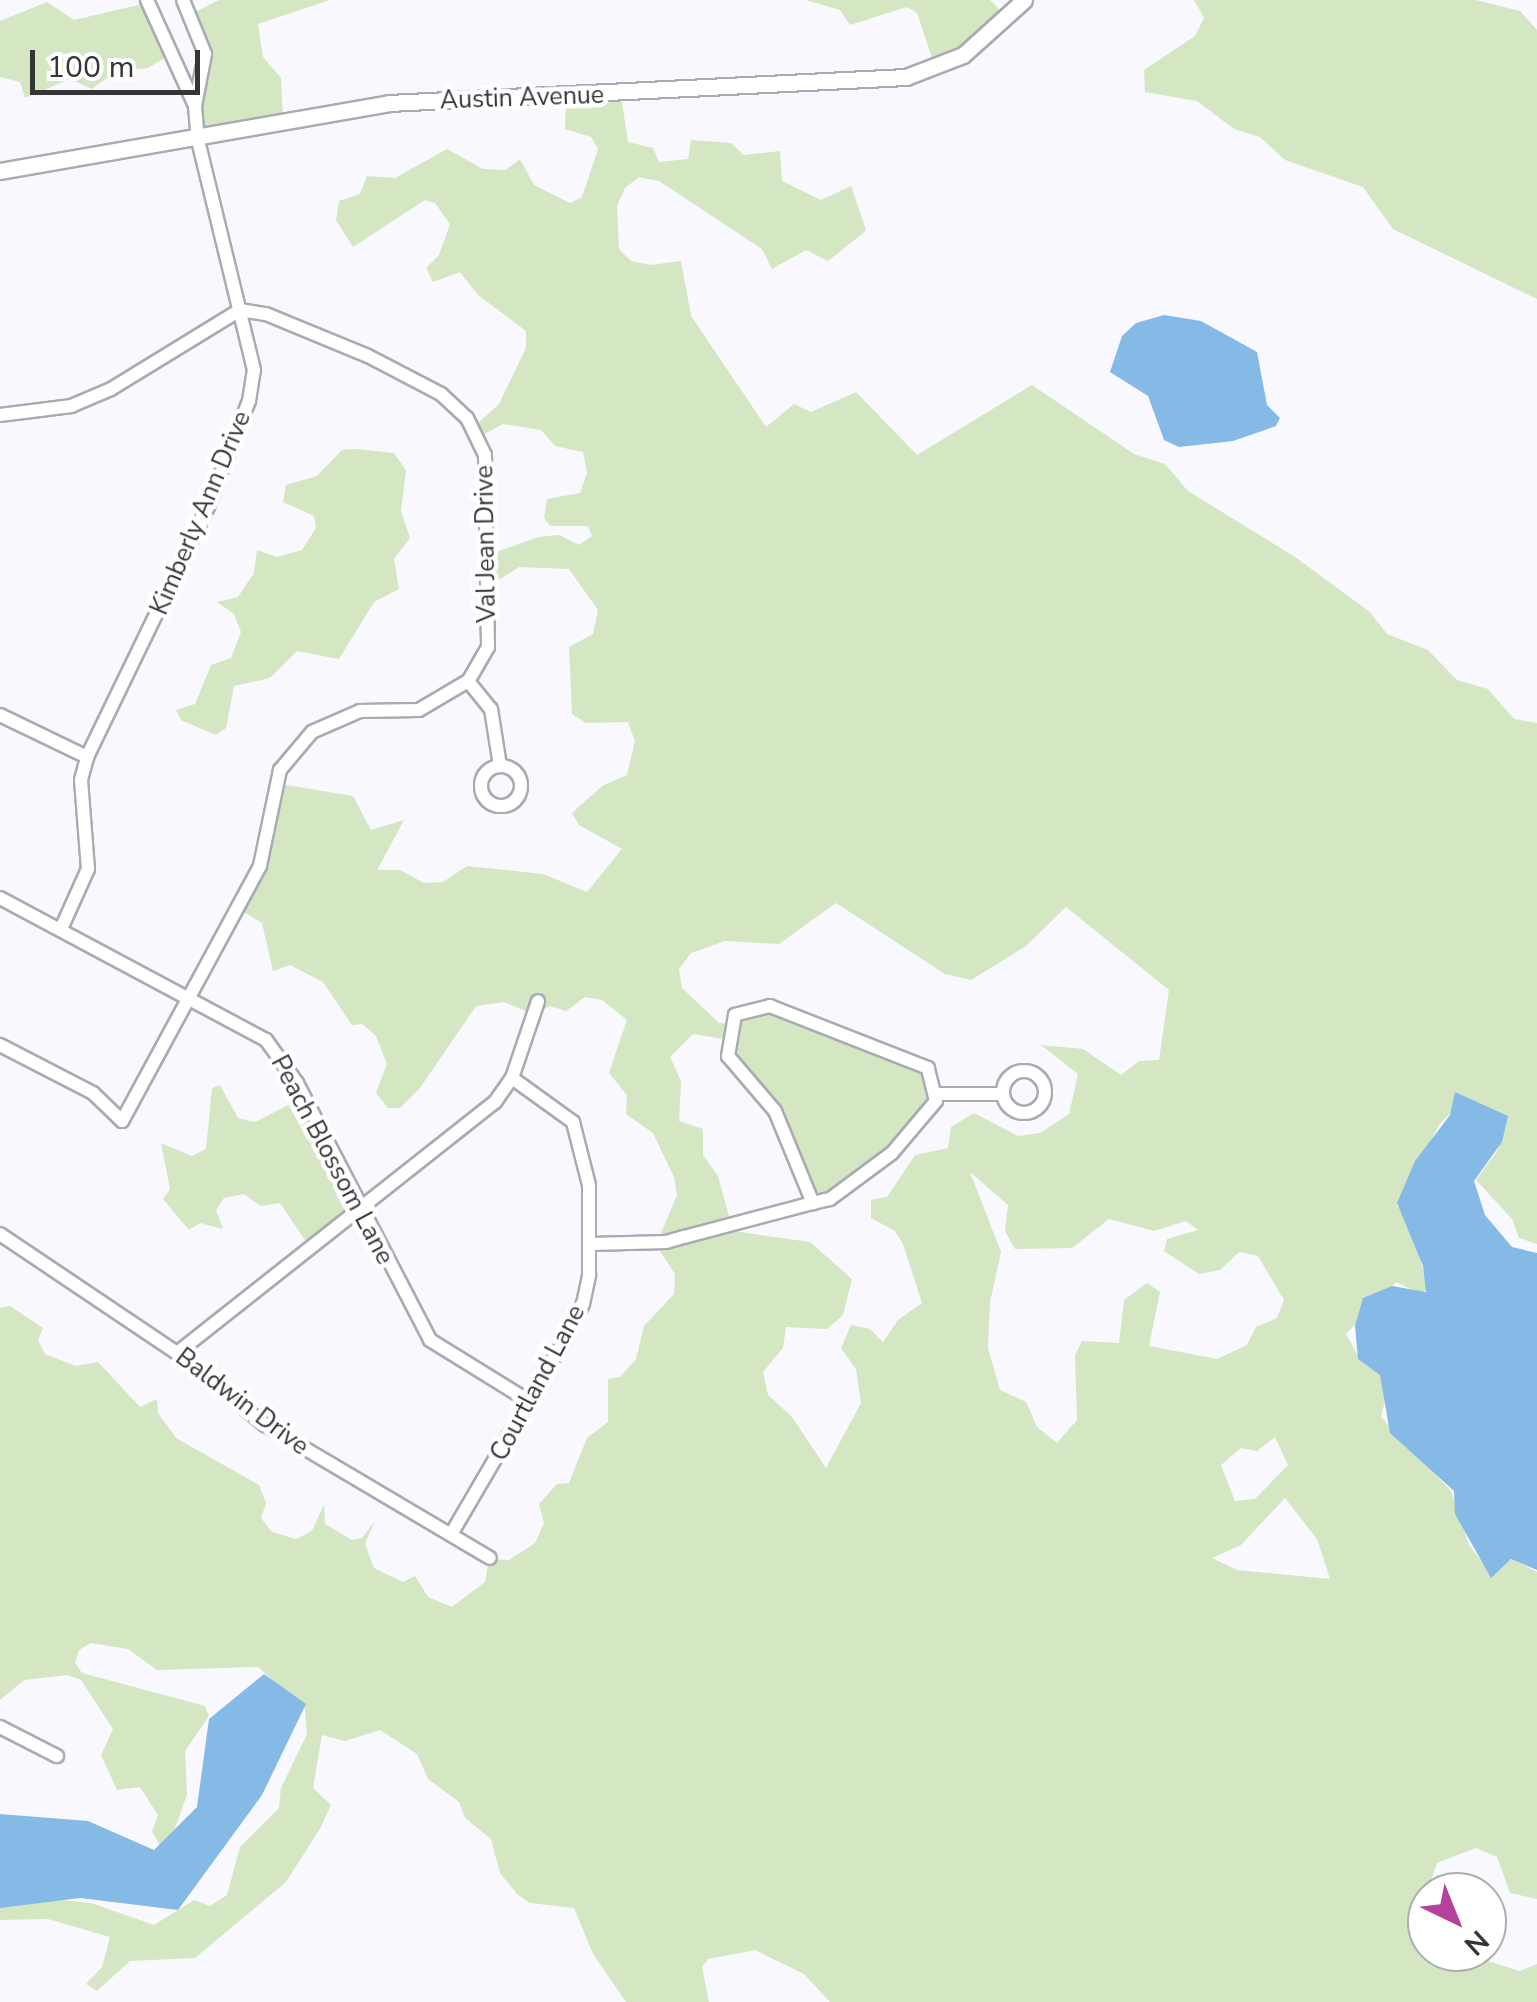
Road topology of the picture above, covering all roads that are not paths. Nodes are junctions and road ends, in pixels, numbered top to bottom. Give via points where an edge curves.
1 (147, 0) edge
2 (183, 0) edge
3 (1024, 0) edge
4 (196, 106) junction
5 (198, 141) junction
6 (0, 171) edge
7 (240, 310) junction
8 (0, 415) edge
9 (468, 681) junction
10 (0, 716) edge
11 (87, 758) junction
12 (500, 766) dead end
13 (0, 898) edge
14 (61, 928) junction
15 (192, 1001) junction
16 (538, 1001) dead end
17 (0, 1045) edge
18 (512, 1078) junction
19 (934, 1094) junction
20 (1002, 1094) dead end
21 (813, 1203) junction
22 (360, 1208) junction
23 (0, 1234) edge
24 (591, 1244) junction
25 (177, 1353) junction
26 (527, 1400) junction
27 (453, 1531) junction
28 (490, 1558) dead end
29 (0, 1727) edge
30 (57, 1756) dead end

1 - 4 street
2 - 4 street via 205,54
3 - 5 street, Austin Avenue via 964,54 906,77 388,103
4 - 5 street, Kimberly Ann Drive
5 - 6 street, Austin Avenue
5 - 7 street, Kimberly Ann Drive
7 - 8 street via 111,389 71,406
7 - 9 street, Val Jean Drive via 266,314 368,356 442,394 467,418 485,455 488,647
7 - 11 street, Kimberly Ann Drive via 254,370 249,401 208,507
9 - 12 street via 490,709
9 - 15 street via 419,710 360,711 312,732 280,770 260,866
10 - 11 street
11 - 14 street via 80,780 88,870
13 - 14 street, Peach Blossom Lane
14 - 15 street, Peach Blossom Lane
15 - 17 street via 122,1121 93,1093
15 - 22 street, Peach Blossom Lane via 281,1055
16 - 18 street
18 - 22 street via 495,1102
18 - 24 street, Courtland Lane via 573,1122 588,1185
19 - 20 street
19 - 21 street via 936,1101 892,1153 830,1199
19 - 21 street via 928,1068 770,1006 736,1015 728,1056 775,1111
21 - 24 street via 666,1242
22 - 25 street
22 - 26 street, Peach Blossom Lane via 430,1340
23 - 25 street, Baldwin Drive
24 - 26 street, Courtland Lane via 584,1304
25 - 27 street, Baldwin Drive via 265,1425
26 - 27 street, Courtland Lane
27 - 28 street, Baldwin Drive
29 - 30 street

